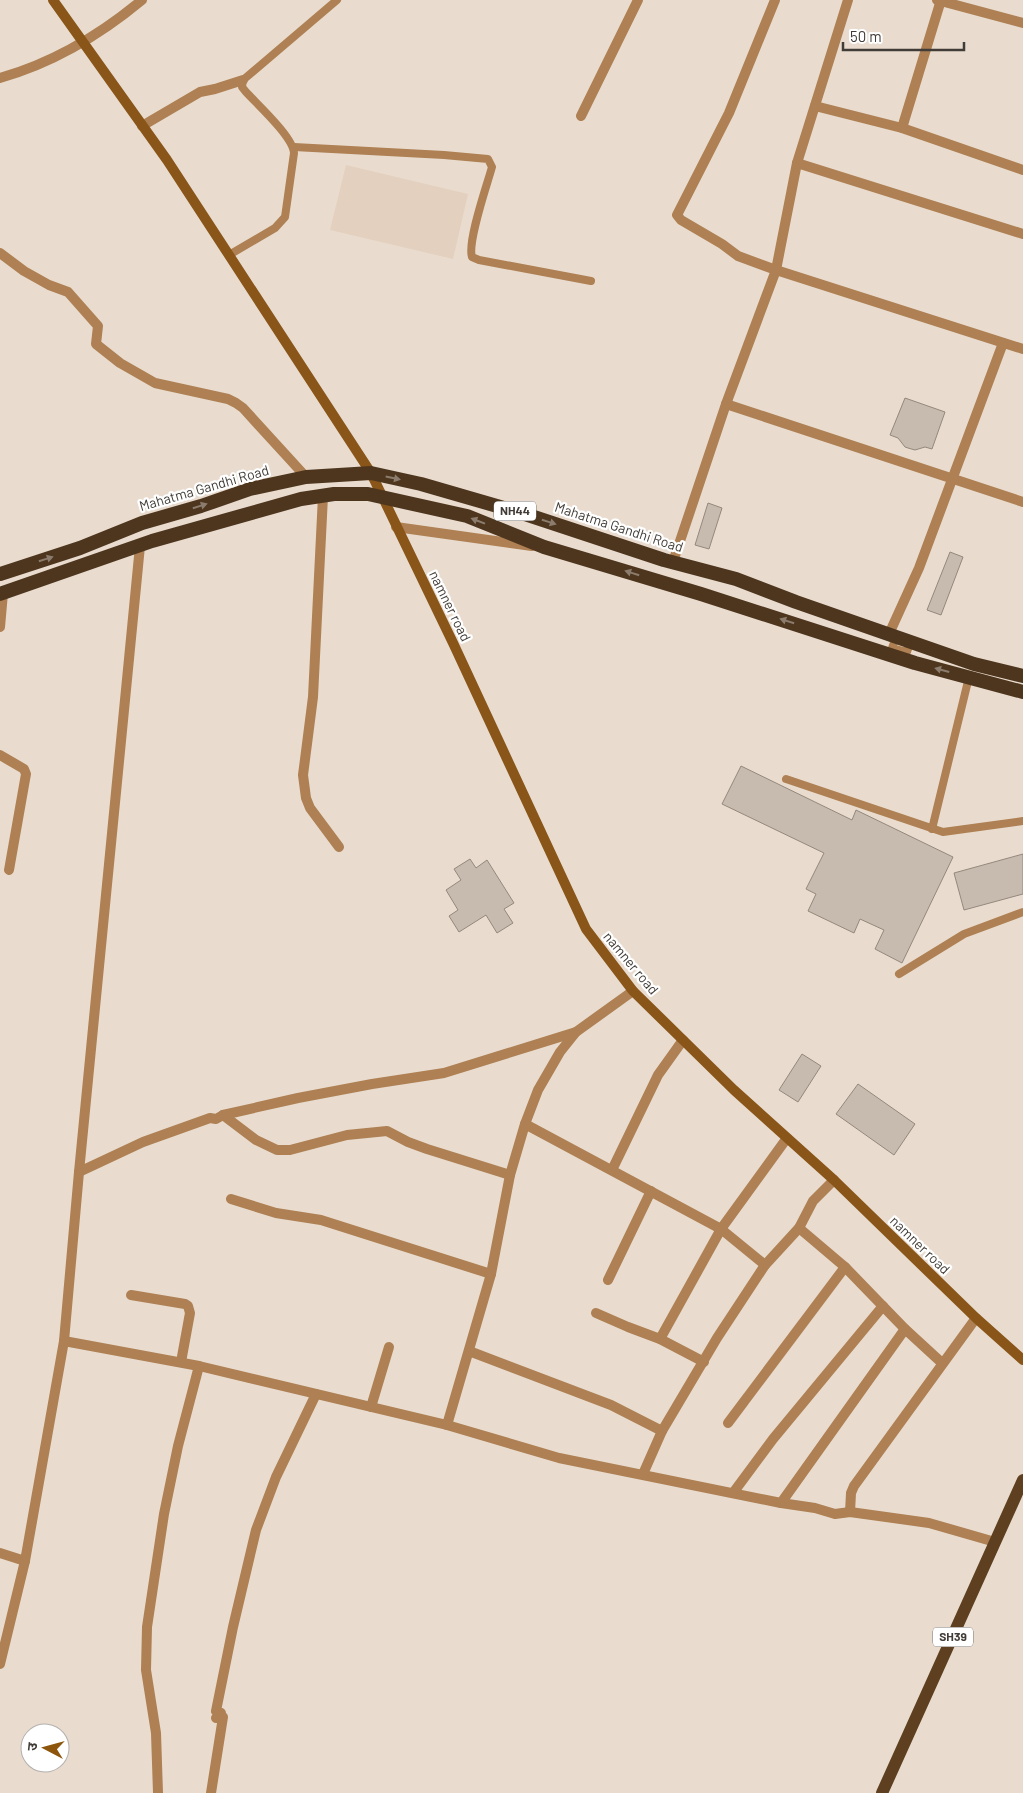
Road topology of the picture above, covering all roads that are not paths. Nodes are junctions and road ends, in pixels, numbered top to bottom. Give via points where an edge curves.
1 (53, 0) edge
2 (142, 0) edge
3 (337, 0) edge
4 (638, 0) edge
5 (775, 0) edge
6 (848, 0) edge
7 (940, 0) edge
8 (1023, 23) edge
9 (82, 43) junction
10 (0, 78) edge
11 (243, 80) junction
12 (815, 106) junction
13 (581, 116) dead end
14 (142, 126) junction
15 (902, 128) junction
16 (294, 147) junction
17 (797, 163) junction
18 (1023, 170) edge
19 (1023, 234) edge
20 (0, 253) edge
21 (229, 255) junction
22 (776, 270) junction
23 (591, 281) dead end
24 (1003, 343) junction
25 (1023, 349) edge
26 (726, 404) junction
27 (371, 473) junction
28 (306, 477) junction
29 (951, 478) junction
30 (323, 496) junction
31 (382, 497) junction
32 (1023, 502) edge
33 (396, 527) junction
34 (140, 546) junction
35 (551, 549) junction
36 (672, 562) junction
37 (0, 574) edge
38 (2, 593) edge
39 (0, 627) edge
40 (892, 635) junction
41 (1023, 676) edge
42 (969, 677) junction
43 (1023, 692) edge
44 (0, 755) edge
45 (786, 779) dead end
46 (1023, 821) edge
47 (932, 829) junction
48 (339, 847) dead end
49 (9, 870) dead end
50 (1023, 912) edge
51 (899, 974) dead end
52 (633, 991) junction
53 (576, 1032) junction
54 (683, 1040) junction
55 (223, 1115) junction
56 (525, 1124) junction
57 (787, 1138) junction
58 (612, 1170) junction
59 (79, 1172) junction
60 (510, 1175) junction
61 (834, 1180) junction
62 (651, 1191) junction
63 (231, 1199) dead end
64 (799, 1228) junction
65 (721, 1230) junction
66 (765, 1265) junction
67 (845, 1267) junction
68 (491, 1274) junction
69 (608, 1280) dead end
70 (131, 1295) dead end
71 (883, 1306) junction
72 (596, 1313) dead end
73 (976, 1318) junction
74 (905, 1329) junction
75 (660, 1338) junction
76 (64, 1341) junction
77 (389, 1346) dead end
78 (469, 1351) junction
79 (1023, 1360) edge
80 (181, 1362) junction
81 (704, 1362) junction
82 (942, 1363) junction
83 (200, 1366) junction
84 (316, 1394) junction
85 (371, 1407) junction
86 (728, 1423) dead end
87 (447, 1425) junction
88 (662, 1431) junction
89 (643, 1474) junction
90 (1023, 1480) edge
91 (733, 1493) junction
92 (781, 1503) junction
93 (850, 1512) junction
94 (995, 1542) junction
95 (0, 1553) edge
96 (25, 1561) junction
97 (0, 1664) edge
98 (158, 1793) edge
99 (211, 1793) edge
100 (882, 1793) edge

1 - 9 main road, namner road
2 - 9 street
3 - 11 lane
4 - 13 street
5 - 22 street via 729,112 677,215 738,256
6 - 12 street
7 - 8 street
7 - 15 street
9 - 10 street via 21,72
9 - 14 main road, namner road
11 - 14 street via 200,92
11 - 16 lane via 242,87
12 - 15 street
12 - 17 street
14 - 21 main road, namner road
15 - 18 street
16 - 21 lane via 285,217 275,228
16 - 23 lane via 488,159 492,167 473,236 472,257
17 - 19 street
17 - 22 street
20 - 28 street via 16,267 68,292 98,326 96,344 120,363 154,383 228,399 243,408
21 - 27 main road, namner road
22 - 24 street
22 - 26 street
24 - 25 street
24 - 29 street
26 - 29 street
26 - 36 street
27 - 28 highway, Mahatma Gandhi Road / NH44
27 - 31 main road, namner road
27 -> 36 highway, Mahatma Gandhi Road / NH44 via 525,514
37 -> 28 highway, Mahatma Gandhi Road / NH44 via 80,548 142,523 250,490
29 - 32 street
29 - 40 street
30 - 31 highway, NH44 via 368,494
30 - 34 highway, NH44 via 292,501
30 - 48 street via 313,697 303,775 310,808
31 - 33 main road, namner road
35 -> 31 highway, NH44 via 467,516
33 - 35 street
33 - 52 main road, namner road via 586,929
34 - 38 highway, NH44
34 - 59 street
42 -> 35 highway, NH44
36 - 40 highway, Mahatma Gandhi Road / NH44 via 736,579
38 - 39 street
40 - 41 highway, Mahatma Gandhi Road / NH44 via 974,664
42 - 43 highway, NH44
42 - 47 lane
44 - 49 street via 24,769 26,774
45 - 47 lane
46 - 47 lane via 946,832
50 - 51 lane via 964,934
52 - 53 street
52 - 54 main road, namner road
53 - 55 street via 444,1072
53 - 56 street via 542,1082
54 - 57 main road, namner road
54 - 58 street via 658,1076
55 - 59 street via 143,1142
55 - 60 street via 256,1140 277,1150 382,1130 427,1149
56 - 58 street
56 - 60 street
57 - 61 main road, namner road
57 - 65 street
58 - 62 street
59 - 76 street
60 - 68 street
61 - 64 street via 813,1201
61 - 73 main road, namner road
62 - 65 street
62 - 69 street
63 - 68 street via 276,1214 321,1220
64 - 66 street
64 - 67 street
65 - 66 street
65 - 75 street
66 - 81 street via 716,1338
67 - 71 street
67 - 86 street
68 - 78 street
70 - 80 street via 188,1306 190,1312
71 - 74 street
71 - 91 street via 773,1439
72 - 75 street
73 - 79 main road, namner road
73 - 82 street
74 - 82 street
74 - 92 street
75 - 81 street
76 - 80 street
76 - 96 street
77 - 85 street
78 - 87 street
78 - 88 street via 611,1405
80 - 83 street
81 - 88 street
82 - 93 street via 854,1486
83 - 84 street
83 - 98 street via 174,1466 147,1626 146,1670 156,1733
84 - 85 street
84 - 99 street via 276,1477 251,1548 216,1712 221,1713 216,1718 223,1718
85 - 87 street
87 - 89 street via 560,1458
88 - 89 street
89 - 91 street
90 - 94 main road, SH39
91 - 92 street
92 - 93 street via 835,1514
93 - 94 street via 929,1523
94 - 100 main road, SH39
95 - 96 street
96 - 97 street

